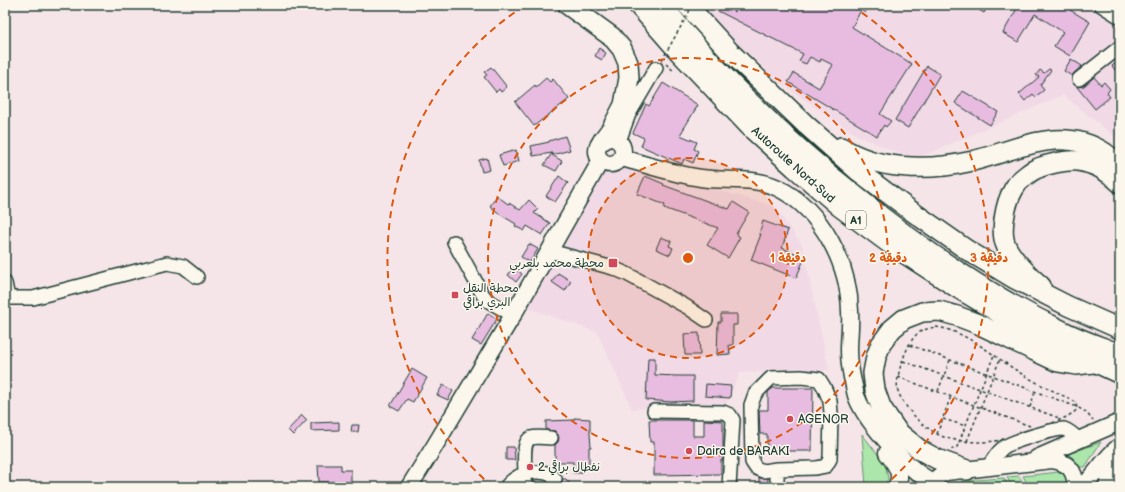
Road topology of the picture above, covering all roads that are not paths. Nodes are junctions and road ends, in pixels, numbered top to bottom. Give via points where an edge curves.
1 (568, 5) edge
2 (638, 5) edge
3 (662, 5) edge
4 (687, 5) edge
5 (1101, 5) edge
6 (1120, 17) edge
7 (1120, 47) edge
8 (659, 64) road end
9 (1079, 79) dead end
10 (805, 124) junction
11 (611, 141) junction
12 (622, 158) junction
13 (601, 160) junction
14 (1120, 164) edge
15 (1120, 183) edge
16 (454, 242) dead end
17 (550, 251) junction
18 (197, 277) dead end
19 (5, 283) edge
20 (7, 298) edge
21 (1068, 306) junction
22 (513, 315) junction
23 (706, 320) dead end
24 (1120, 329) edge
25 (1120, 354) edge
26 (1095, 362) junction
27 (1120, 374) edge
28 (857, 398) junction
29 (654, 411) dead end
30 (1120, 422) edge
31 (551, 438) dead end
32 (1079, 440) junction
33 (1120, 446) edge
34 (434, 447) junction
35 (1120, 458) edge
36 (1025, 463) junction
37 (988, 467) junction
38 (777, 469) junction
39 (967, 470) junction
40 (531, 475) junction
41 (555, 479) dead end
42 (932, 485) edge
43 (409, 487) edge
44 (417, 487) edge
45 (506, 487) edge
46 (528, 487) edge
47 (729, 487) edge
48 (777, 487) edge
49 (896, 487) edge
50 (1076, 487) edge
51 (1082, 487) edge
52 (1107, 487) edge

1 - 11 highway via 618,42 628,63 629,78 624,105 612,128
2 - 26 highway, Autoroute Nord-Sud / A1 via 752,129 840,207 890,244 956,287 1034,334
3 - 25 highway, Autoroute Nord-Sud / A1 via 725,77 776,128 886,221 948,266 1008,302 1067,333
4 - 10 highway via 729,51
5 - 6 street
7 - 9 street
8 - 11 street
10 - 14 highway via 851,154 915,168 968,162 1048,140 1074,140 1096,147
10 - 21 highway via 858,171 967,250 1015,279
11 - 12 main road via 622,144
11 - 13 main road via 600,143 598,156
12 - 13 main road via 611,164
12 - 28 main road via 689,176 758,181 778,188 802,205 830,240 844,273 850,309 850,364
13 - 17 main road
15 - 21 highway via 1096,166 1078,161 1060,162 1035,169 1018,183 1008,201 1003,221 1004,240 1008,249 1025,272
16 - 22 street via 487,300
17 - 22 main road
17 - 23 street via 627,274
18 - 20 street via 183,266 167,263 33,298
19 - 20 street
21 - 24 highway
22 - 34 main road
26 - 27 highway, Autoroute Nord-Sud / A1
26 - 39 highway via 1076,365 1058,362 978,324 939,311 922,312 904,319 892,329 878,350 873,373 881,407 898,432 920,450 937,460
28 - 42 main road via 868,418 886,441
28 - 49 main road via 866,423 898,469 900,477
29 - 47 street via 730,414 733,420
30 - 32 main road
31 - 40 street via 532,437 526,442
32 - 36 main road
32 - 37 street via 1064,430 1039,434 1006,446
33 - 51 main road
34 - 43 main road
34 - 44 main road via 432,458
35 - 52 main road via 1108,478
36 - 37 main road
36 - 50 main road via 1060,461 1074,474
37 - 39 main road
38 - 38 street via 816,468 826,466 830,459 830,401 819,379 800,376 771,378 754,394 752,462 756,468 763,471
38 - 48 street
39 - 42 main road via 946,472
40 - 41 street via 550,474
40 - 45 street via 514,479
40 - 46 street

